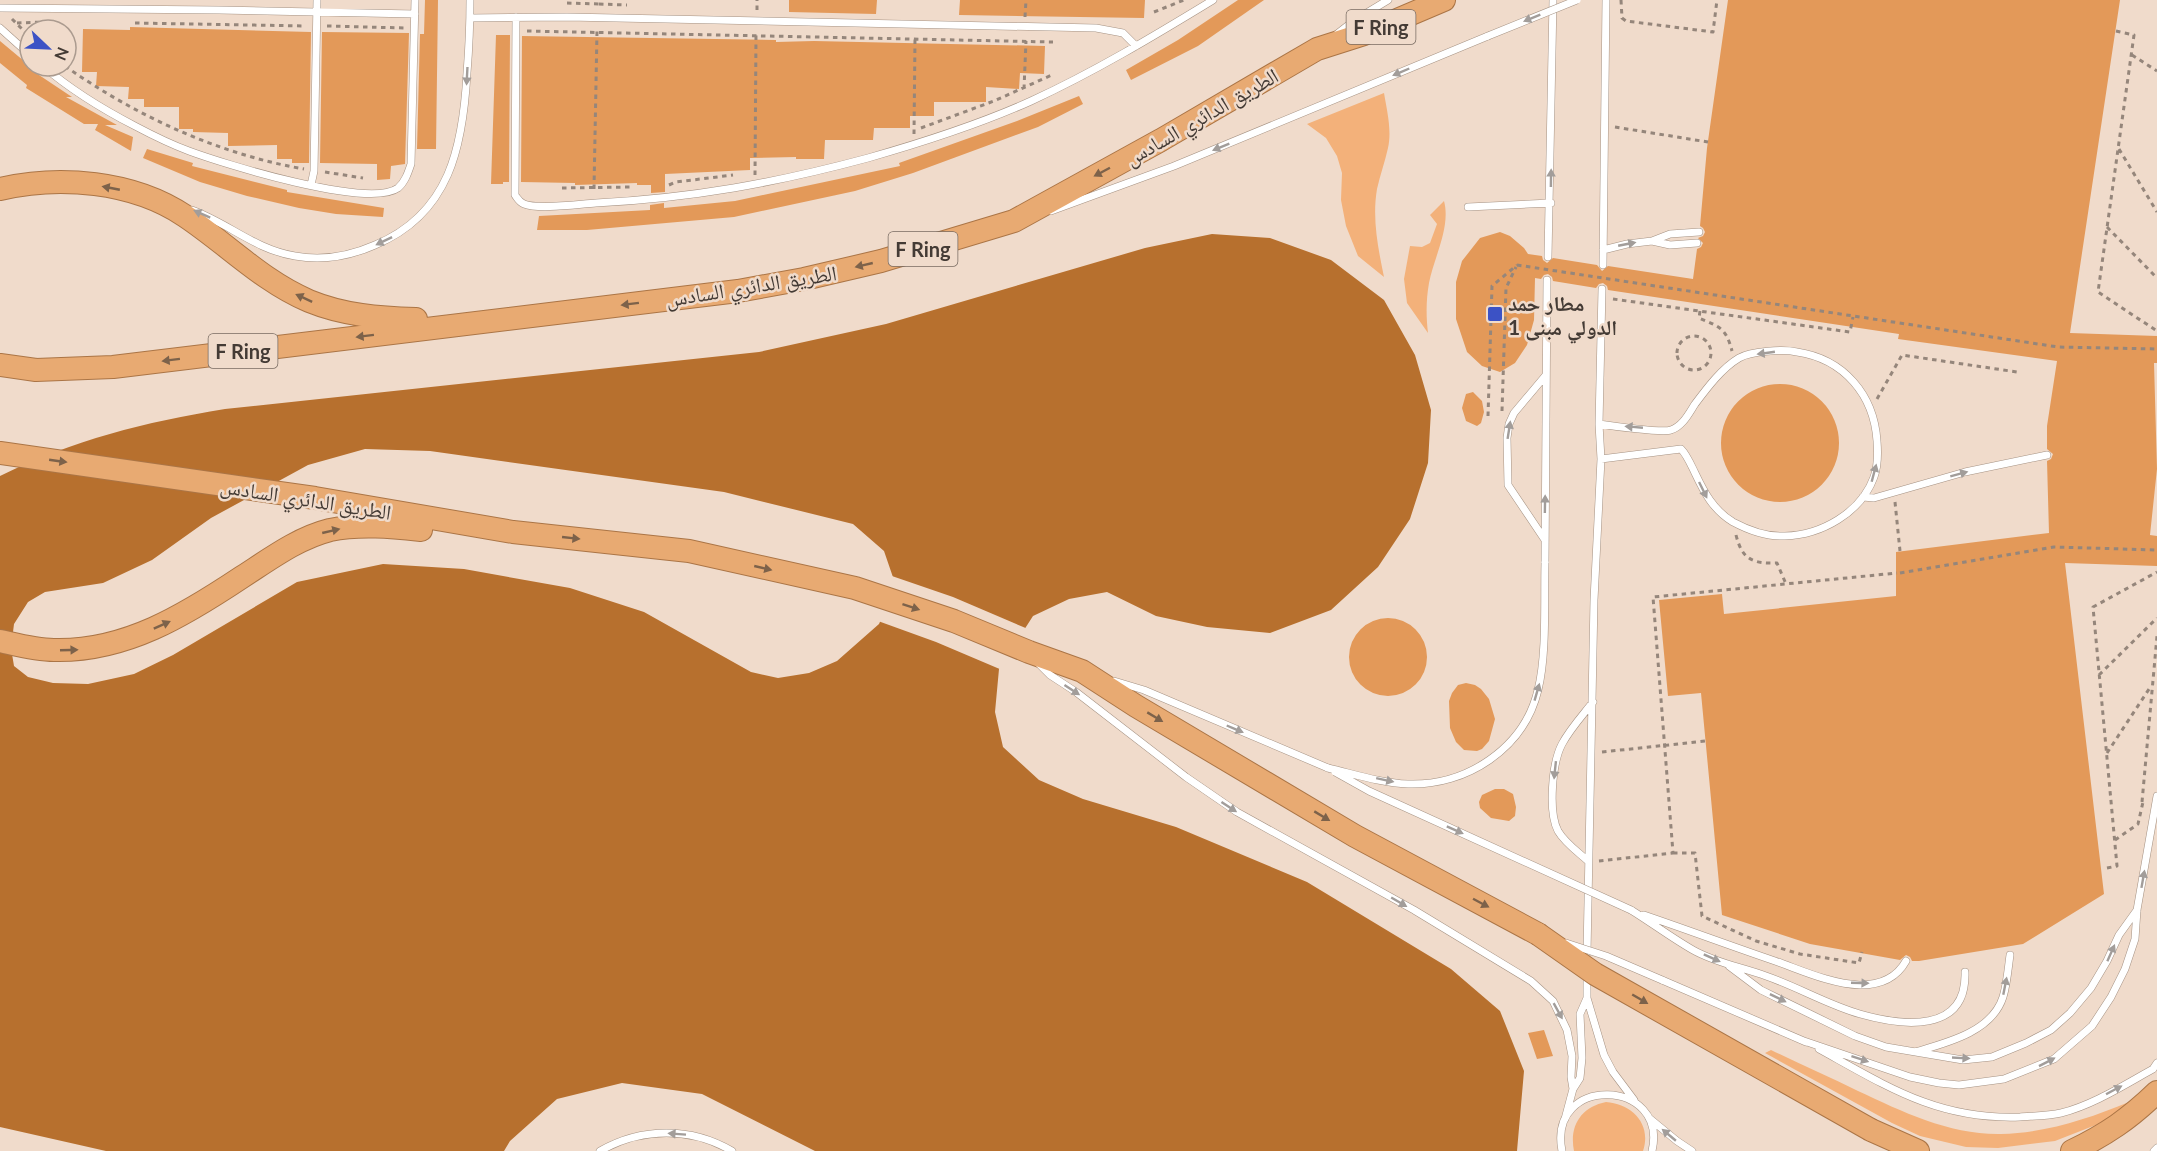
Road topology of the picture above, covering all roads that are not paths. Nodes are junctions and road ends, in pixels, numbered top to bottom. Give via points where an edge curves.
1 (317, 0) edge
2 (416, 0) edge
3 (471, 0) edge
4 (1213, 0) edge
5 (1388, 0) edge
6 (1444, 0) edge
7 (1553, 0) edge
8 (1577, 0) edge
9 (1606, 0) edge
10 (0, 8) edge
11 (317, 12) junction
12 (415, 14) junction
13 (516, 16) junction
14 (470, 18) junction
15 (0, 28) edge
16 (18, 44) edge
17 (1136, 46) junction
18 (1317, 49) junction
19 (57, 78) edge
20 (311, 185) junction
21 (0, 189) edge
22 (143, 196) junction
23 (1551, 203) junction
24 (1468, 207) dead end
25 (1014, 221) junction
26 (1699, 232) dead end
27 (1652, 240) junction
28 (1697, 243) dead end
29 (1603, 250) junction
30 (1548, 257) dead end
31 (1603, 266) dead end
32 (1547, 280) dead end
33 (1602, 289) dead end
34 (485, 321) junction
35 (0, 365) edge
36 (1547, 375) junction
37 (1599, 424) junction
38 (0, 453) edge
39 (2047, 455) dead end
40 (1601, 459) junction
41 (1863, 497) junction
42 (513, 532) junction
43 (1545, 540) junction
44 (0, 641) edge
45 (1021, 649) junction
46 (1082, 671) junction
47 (1593, 702) junction
48 (1328, 768) junction
49 (2157, 796) edge
50 (1588, 861) junction
51 (1631, 910) junction
52 (2137, 910) junction
53 (1538, 934) junction
54 (2010, 955) dead end
55 (1906, 961) dead end
56 (1729, 966) junction
57 (1965, 972) dead end
58 (1587, 998) junction
59 (1804, 1041) junction
60 (1912, 1052) junction
61 (2156, 1066) edge
62 (1573, 1089) junction
63 (1638, 1104) junction
64 (2145, 1107) edge
65 (1648, 1116) junction
66 (1565, 1119) junction
67 (601, 1150) edge
68 (732, 1151) edge
69 (1562, 1151) edge
70 (1652, 1151) edge
71 (1692, 1151) edge
72 (1918, 1151) edge
73 (2072, 1151) edge

1 - 11 lane
2 - 12 lane
3 - 14 lane
4 - 17 lane
5 - 18 lane
6 - 18 highway, الطريق الدائري السادس / F Ring
23 -> 7 lane
8 -> 25 lane, bridge via 1174,166
9 - 29 lane
10 - 11 lane
11 - 12 lane
11 - 20 lane
12 - 20 lane via 411,164 404,181 391,191 376,195
13 - 14 lane
13 - 17 lane via 1116,30 1126,34
13 - 17 lane via 515,195 519,202 530,206 676,197 834,168 987,119 1029,102
14 -> 22 lane via 465,112 456,155 431,203 403,231 385,241 342,255 294,256 250,241 201,213
15 - 16 lane
18 -> 25 highway, الطريق الدائري السادس / F Ring
19 - 20 lane via 109,112 185,150
22 -> 21 highway via 80,183
34 -> 22 highway via 369,317 319,304 282,288 184,215
23 - 24 lane
23 - 30 lane
25 -> 34 highway, الطريق الدائري السادس / F Ring via 881,261 804,279 738,291
26 - 27 lane
27 - 28 lane via 1670,245
29 -> 27 lane
29 - 31 lane
32 - 36 lane
33 - 37 lane
34 -> 35 highway, الطريق الدائري السادس / F Ring via 113,367 36,370
43 -> 36 lane
43 -> 36 lane via 1508,485 1507,438 1514,413
37 - 40 lane
41 -> 37 lane via 1876,470 1876,425 1872,412 1862,390 1846,372 1808,354 1775,351 1738,358 1707,387 1680,425 1670,431
38 -> 42 highway, الطريق الدائري السادس via 315,498
41 -> 39 lane via 1874,498 1965,472
40 -> 41 lane via 1681,449 1707,499 1732,521 1759,533 1810,533 1840,519
40 - 47 lane
44 -> 42 highway via 53,650 85,649 135,637 197,607 302,540 330,530 362,526
42 -> 45 highway, الطريق الدائري السادس via 689,551 855,588 954,621
48 -> 43 lane, bridge via 1390,782 1442,782 1481,766 1504,748 1526,720 1538,691
45 - 46 highway, الطريق الدائري السادس
45 -> 62 lane via 1050,675 1237,812 1414,910 1542,990 1567,1030
46 -> 48 lane via 1144,690
46 -> 53 highway, الطريق الدائري السادس via 1355,836
47 - 50 lane
47 -> 50 lane via 1558,752 1553,797 1558,831
48 -> 51 lane, bridge via 1369,791
52 -> 49 lane
50 - 58 lane
51 -> 55 lane via 1804,971 1859,985 1891,978
51 -> 56 lane via 1694,950
59 -> 52 lane via 1939,1083 1979,1083 2031,1070 2054,1059 2092,1026 2125,969 2135,939
60 -> 52 lane via 1963,1060 1992,1057 2051,1030 2091,988
53 - 59 lane, bridge via 1606,956
53 -> 72 highway, الطريق الدائري السادس, bridge via 1595,974 1871,1130
60 -> 54 lane via 1982,1025 2002,999
56 - 57 lane via 1766,976 1858,1013 1911,1022 1940,1018 1952,1011 1961,999
56 -> 60 lane via 1761,990 1855,1036
58 - 62 lane via 1580,1014 1580,1078
58 - 63 lane via 1612,1072
59 -> 61 lane via 1931,1106 1996,1118 2061,1113
62 - 66 lane
63 - 65 lane
63 - 66 lane via 1612,1093 1598,1094 1584,1099
64 - 73 highway
65 - 70 lane via 1653,1130
71 -> 65 lane
66 - 69 lane via 1560,1134
68 -> 67 lane via 699,1136 667,1133 623,1139

